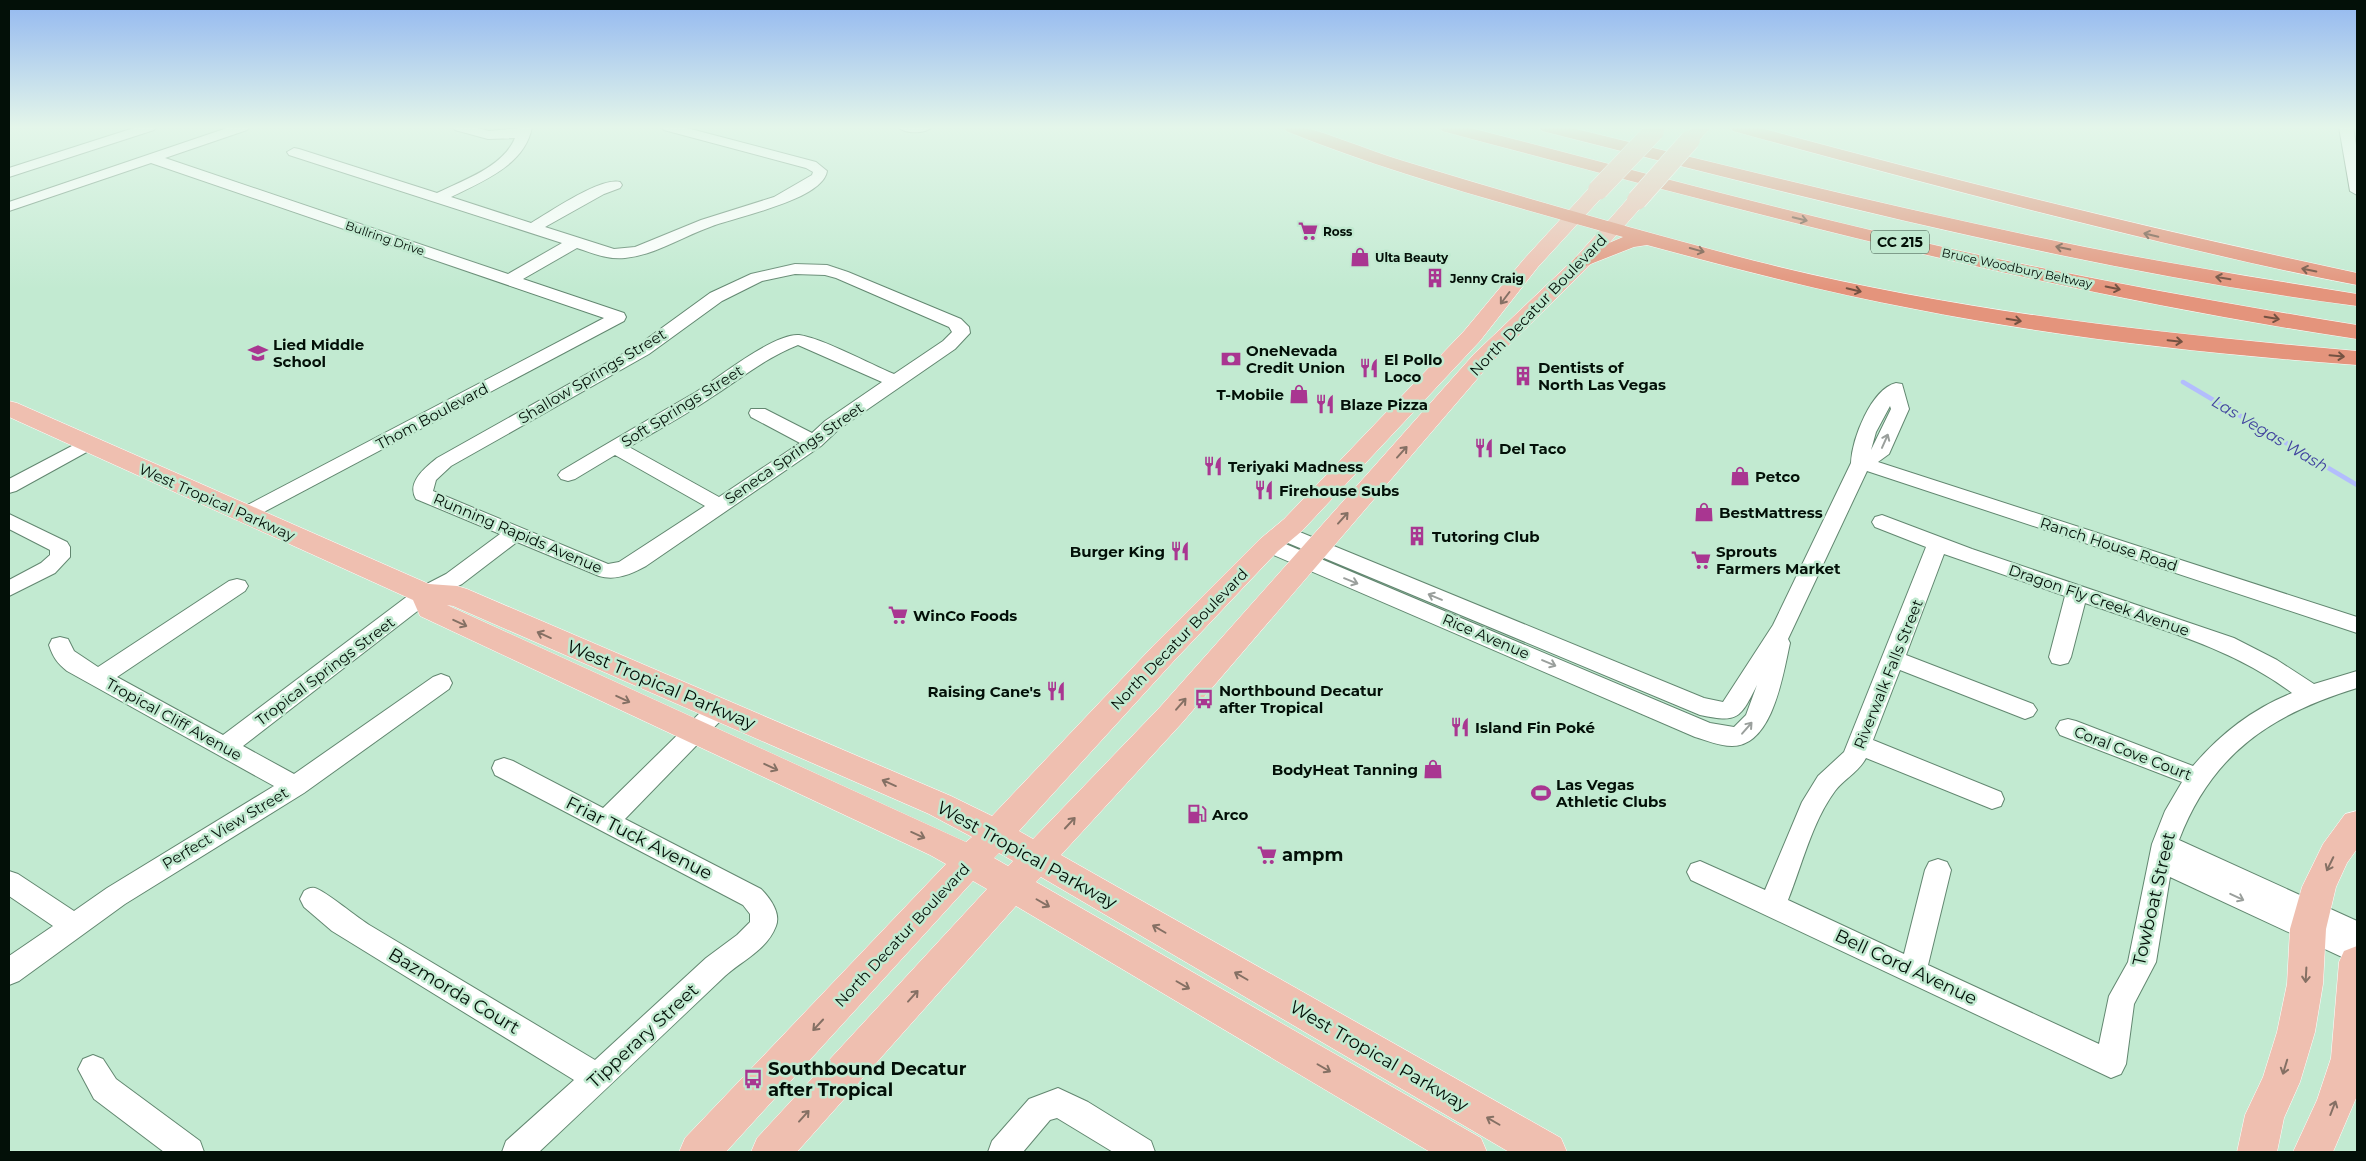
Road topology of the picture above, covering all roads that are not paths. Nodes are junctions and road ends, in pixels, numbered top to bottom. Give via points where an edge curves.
1 (84, 181) edge
2 (219, 181) edge
3 (385, 181) edge
4 (469, 181) edge
5 (814, 181) edge
6 (1454, 181) edge
7 (1606, 181) edge
8 (1654, 181) edge
9 (1656, 181) edge
10 (1764, 181) edge
11 (1943, 181) edge
12 (615, 185) dead end
13 (1500, 195) junction
14 (438, 198) junction
15 (9, 207) edge
16 (1572, 217) junction
17 (534, 228) junction
18 (1612, 228) junction
19 (1558, 233) junction
20 (1650, 238) junction
21 (575, 242) junction
22 (1583, 261) junction
23 (510, 280) junction
24 (2357, 280) edge
25 (2357, 300) edge
26 (618, 317) joint
27 (2357, 332) edge
28 (961, 333) joint
29 (2357, 358) edge
30 (896, 382) junction
31 (9, 408) edge
32 (758, 413) dead end
33 (814, 442) junction
34 (87, 444) junction
35 (615, 447) junction
36 (568, 475) dead end
37 (423, 484) joint
38 (9, 487) edge
39 (720, 506) junction
40 (245, 515) junction
41 (9, 521) edge
42 (1882, 522) dead end
43 (508, 530) junction
44 (1276, 539) junction
45 (1938, 543) junction
46 (1312, 555) junction
47 (623, 570) joint
48 (237, 586) dead end
49 (9, 589) edge
50 (2077, 592) junction
51 (425, 594) junction
52 (1476, 622) junction
53 (2357, 625) edge
54 (1783, 628) junction
55 (60, 645) dead end
56 (2060, 657) dead end
57 (535, 658) junction
58 (1894, 660) junction
59 (1592, 662) junction
60 (616, 666) junction
61 (99, 678) junction
62 (2357, 679) edge
63 (441, 683) dead end
64 (2309, 694) junction
65 (718, 709) junction
66 (2026, 710) dead end
67 (2068, 728) dead end
68 (1703, 730) junction
69 (695, 732) junction
70 (1860, 745) junction
71 (225, 747) junction
72 (504, 768) dead end
73 (2198, 778) junction
74 (295, 786) junction
75 (1992, 799) dead end
76 (606, 821) junction
77 (2357, 824) edge
78 (996, 834) junction
79 (2163, 853) junction
80 (1037, 858) junction
81 (970, 862) junction
82 (1938, 870) dead end
83 (1700, 872) dead end
84 (9, 882) edge
85 (1013, 886) junction
86 (313, 899) dead end
87 (1773, 904) junction
88 (764, 918) joint
89 (2310, 921) junction
90 (74, 924) junction
91 (2357, 934) edge
92 (2357, 952) edge
93 (2357, 962) edge
94 (1913, 971) junction
95 (9, 972) edge
96 (2111, 1064) joint
97 (93, 1069) dead end
98 (598, 1078) junction
99 (2265, 1115) junction
100 (1538, 1150) edge
101 (189, 1152) edge
102 (517, 1152) edge
103 (699, 1152) edge
104 (772, 1152) edge
105 (1003, 1152) edge
106 (1140, 1152) edge
107 (1467, 1152) edge
108 (2242, 1152) edge
109 (2257, 1152) edge
110 (2313, 1152) edge

1 - 15 street
2 - 23 street, Bullring Drive
3 - 14 street
4 - 14 street
5 - 21 street via 767,204 707,222 645,250 612,254
6 - 13 highway
7 - 16 main road, North Decatur Boulevard, bridge
8 - 18 main road, North Decatur Boulevard, bridge
9 -> 27 highway, Bruce Woodbury Beltway / CC 215 via 1966,258 2184,303
25 -> 10 highway, Bruce Woodbury Beltway / CC 215 via 2164,268
24 -> 11 highway via 2100,223
12 - 17 street
13 - 16 highway
13 - 19 highway via 1543,220
14 - 17 street
16 - 18 highway
16 - 19 main road, North Decatur Boulevard
17 - 21 street
18 - 20 highway
18 - 22 main road, North Decatur Boulevard
19 -> 44 main road, North Decatur Boulevard via 1472,336
20 - 22 highway via 1629,242
20 -> 29 highway via 1828,284 1966,312 2106,334
21 - 23 street
46 -> 22 main road, North Decatur Boulevard via 1496,344
23 - 26 street, Bullring Drive
26 - 40 street, Thom Boulevard
28 - 30 street, Seneca Springs Street
28 - 37 street, Shallow Springs Street via 955,322 827,270 795,270 757,277 716,297 643,350 444,462 427,476
30 - 33 street, Seneca Springs Street via 832,425
30 - 35 street, Soft Springs Street via 797,340 778,347
31 - 34 main road, West Tropical Parkway
32 - 33 street
33 - 39 street, Seneca Springs Street
34 - 38 street
34 - 40 main road, West Tropical Parkway
35 - 36 street, Soft Springs Street
35 - 39 street
37 - 43 street, Running Rapids Avenue via 424,494
39 - 47 street, Seneca Springs Street
40 - 51 main road, West Tropical Parkway
41 - 49 street via 60,547 60,556 48,568
42 - 45 street, Dragon Fly Creek Avenue
43 - 47 street, Running Rapids Avenue via 606,571
43 - 51 street, Tropical Springs Street via 477,553 454,579
44 - 46 street, Rice Avenue
44 - 78 main road, North Decatur Boulevard via 1163,654
45 - 50 street, Dragon Fly Creek Avenue
45 - 58 street, Riverwalk Falls Street
46 - 52 street, Rice Avenue
80 -> 46 main road, North Decatur Boulevard via 1171,715
48 - 61 street
50 - 56 street
50 - 64 street, Dragon Fly Creek Avenue via 2243,651 2286,675
51 -> 57 main road, West Tropical Parkway via 430,609
60 -> 51 main road, West Tropical Parkway via 457,596
51 - 71 street, Tropical Springs Street
52 - 59 street, Rice Avenue
52 -> 68 street, Rice Avenue
53 - 54 street, Ranch House Road via 1861,463
54 - 59 street, Rice Avenue via 1746,682 1733,708 1724,711 1716,711
68 -> 54 street, Rice Avenue via 1729,737 1746,731 1766,696
55 - 61 street, Tropical Cliff Avenue via 64,656
57 - 60 main road via 558,659 602,669
57 -> 69 main road, West Tropical Parkway
58 - 66 street
58 - 70 street, Riverwalk Falls Street
59 - 68 street via 1700,722
60 - 65 main road, West Tropical Parkway
61 - 71 street, Tropical Cliff Avenue
62 - 64 street, Towboat Street
63 - 74 street, Perfect View Street
64 - 73 street, Towboat Street via 2251,724
65 - 69 street
78 -> 65 main road, West Tropical Parkway via 940,805
67 - 73 street, Coral Cove Court
69 - 76 street
69 -> 81 main road, West Tropical Parkway via 942,845
70 - 75 street
70 - 87 street, Riverwalk Falls Street via 1854,758 1827,783 1811,809
71 - 74 street, Tropical Cliff Avenue
72 - 76 street, Friar Tuck Avenue
73 - 79 street, Towboat Street via 2178,806
74 - 90 street, Perfect View Street
76 - 88 street, Friar Tuck Avenue via 752,897 761,906
77 -> 89 main road via 2335,854 2320,887
78 - 80 main road, West Tropical Parkway
78 - 81 main road, North Decatur Boulevard
79 - 89 street
79 - 96 street, Towboat Street via 2145,947 2139,969 2123,998
80 - 85 main road, North Decatur Boulevard
100 -> 80 main road, West Tropical Parkway
81 - 85 main road, West Tropical Parkway
81 -> 103 main road, North Decatur Boulevard
82 - 94 street
83 - 87 street, Bell Cord Avenue
84 - 90 street
104 -> 85 main road, North Decatur Boulevard
85 -> 107 main road, West Tropical Parkway
86 - 98 street, Bazmorda Court via 361,935
87 - 94 street, Bell Cord Avenue
88 - 98 street, Tipperary Street via 762,927 749,940
89 - 91 street
89 - 92 street
89 -> 99 main road via 2305,984 2296,1032 2281,1082
90 - 95 street, Perfect View Street
110 -> 93 main road via 2335,1105 2350,1058
94 - 96 street, Bell Cord Avenue
97 - 101 street via 105,1089
98 - 102 street, Tipperary Street
99 - 108 main road
99 - 109 main road
105 - 106 street via 1040,1109 1058,1103 1078,1112

